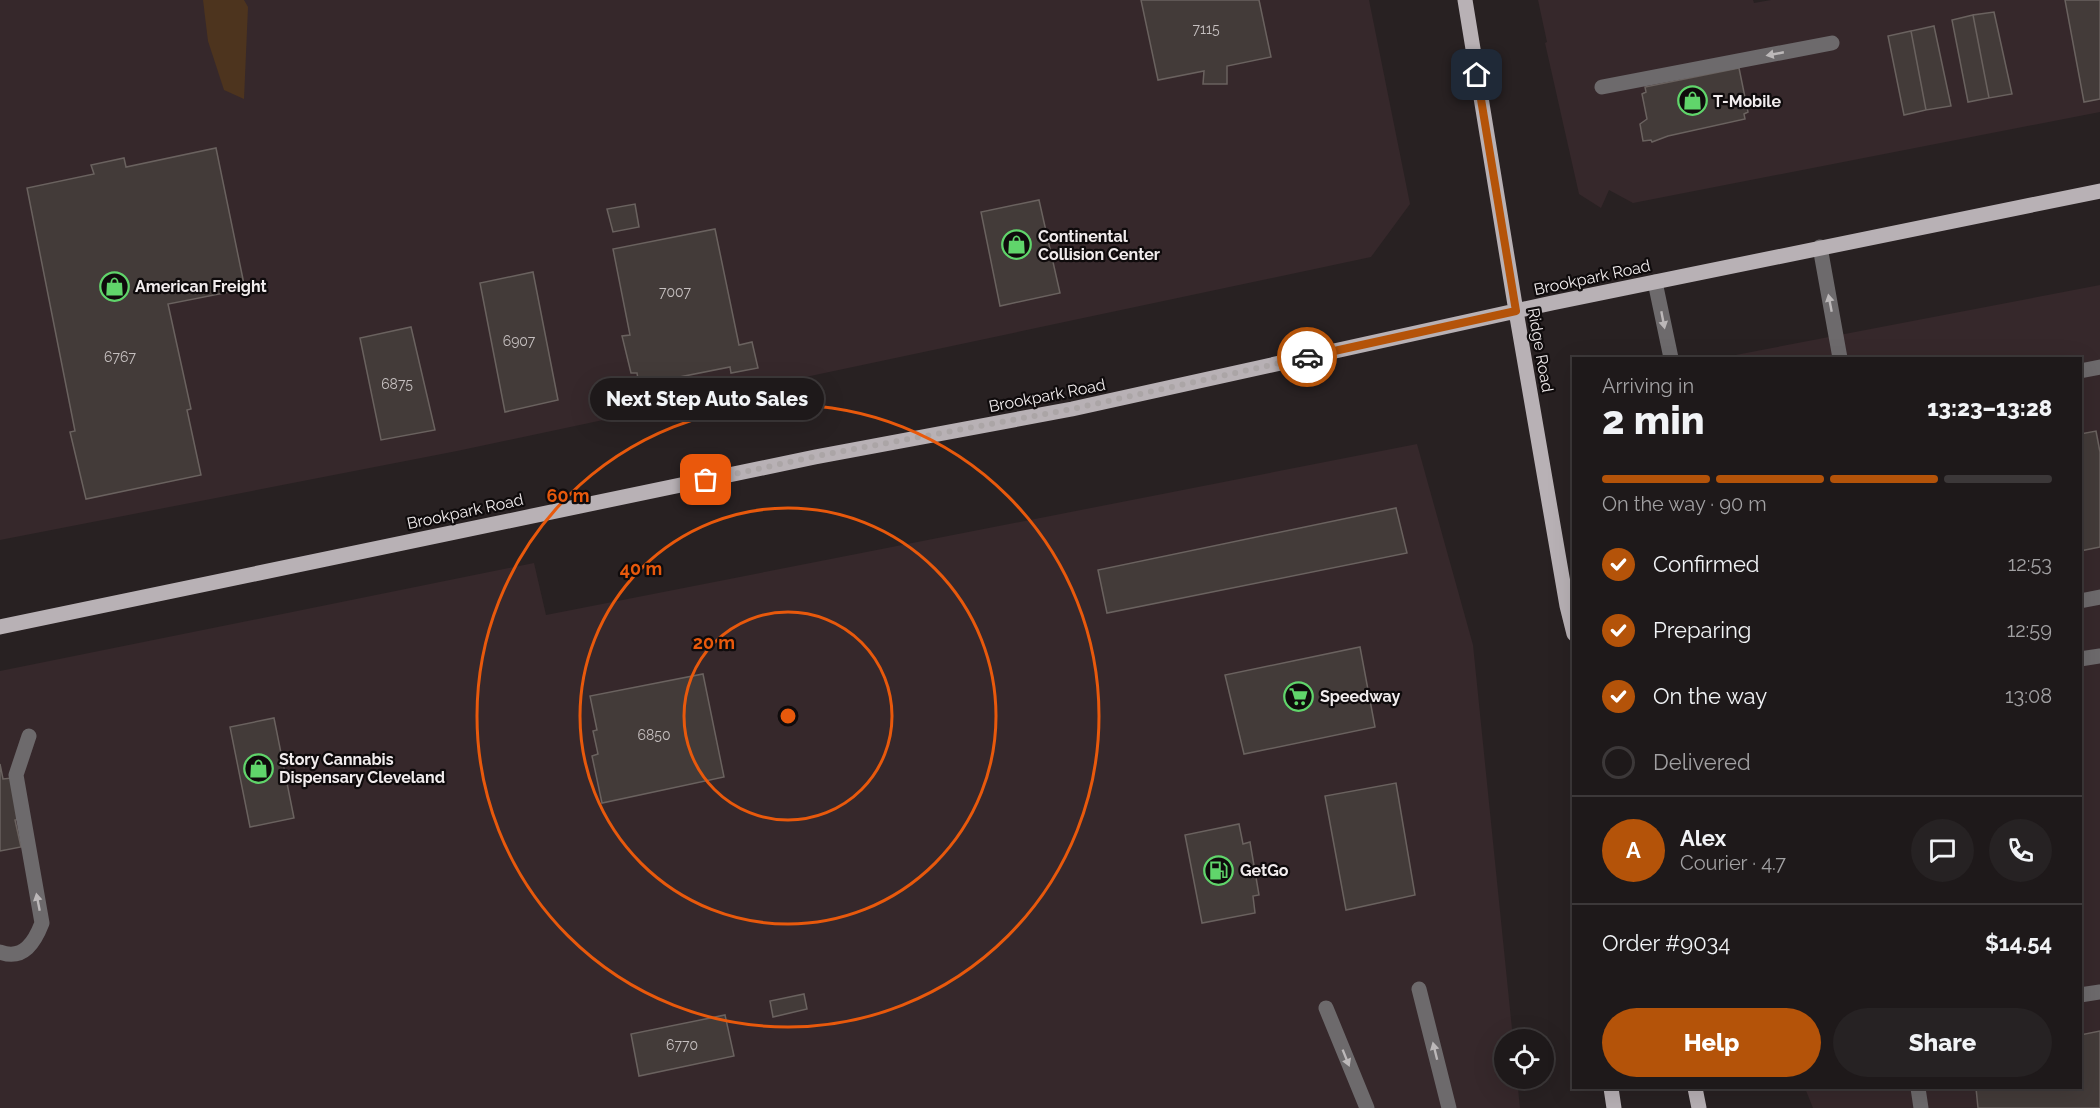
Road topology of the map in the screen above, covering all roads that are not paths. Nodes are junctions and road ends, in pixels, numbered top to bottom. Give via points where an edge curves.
1 (1465, 0) edge
2 (1832, 43) dead end
3 (1602, 87) dead end
4 (2100, 191) edge
5 (1820, 248) junction
6 (1655, 282) junction
7 (1516, 311) junction
8 (1671, 357) edge
9 (1840, 357) edge
10 (2100, 367) edge
11 (2082, 371) edge
12 (2100, 597) edge
13 (2082, 601) edge
14 (1572, 626) edge
15 (0, 627) edge
16 (2100, 656) edge
17 (2082, 659) edge
18 (29, 736) dead end
19 (0, 952) edge
20 (1419, 989) dead end
21 (2100, 992) edge
22 (2082, 994) edge
23 (1326, 1008) dead end
24 (1611, 1089) edge
25 (1695, 1089) edge
26 (1918, 1089) edge
27 (1367, 1108) edge
28 (1449, 1108) edge
29 (1614, 1108) edge
30 (1699, 1108) edge
31 (1921, 1108) edge

1 - 7 main road, Ridge Road
2 -> 3 lane
4 - 5 main road, Brookpark Road
5 - 6 main road, Brookpark Road
9 -> 5 lane
6 - 7 main road, Brookpark Road
6 -> 8 lane
7 - 14 main road, Ridge Road
7 - 15 main road, Brookpark Road via 1072,409 815,457
10 - 11 lane
12 - 13 lane
16 - 17 lane
19 -> 18 lane via 27,949 42,922 16,775
28 -> 20 lane
21 - 22 lane
23 -> 27 lane
24 - 29 main road
25 - 30 main road
26 - 31 lane

